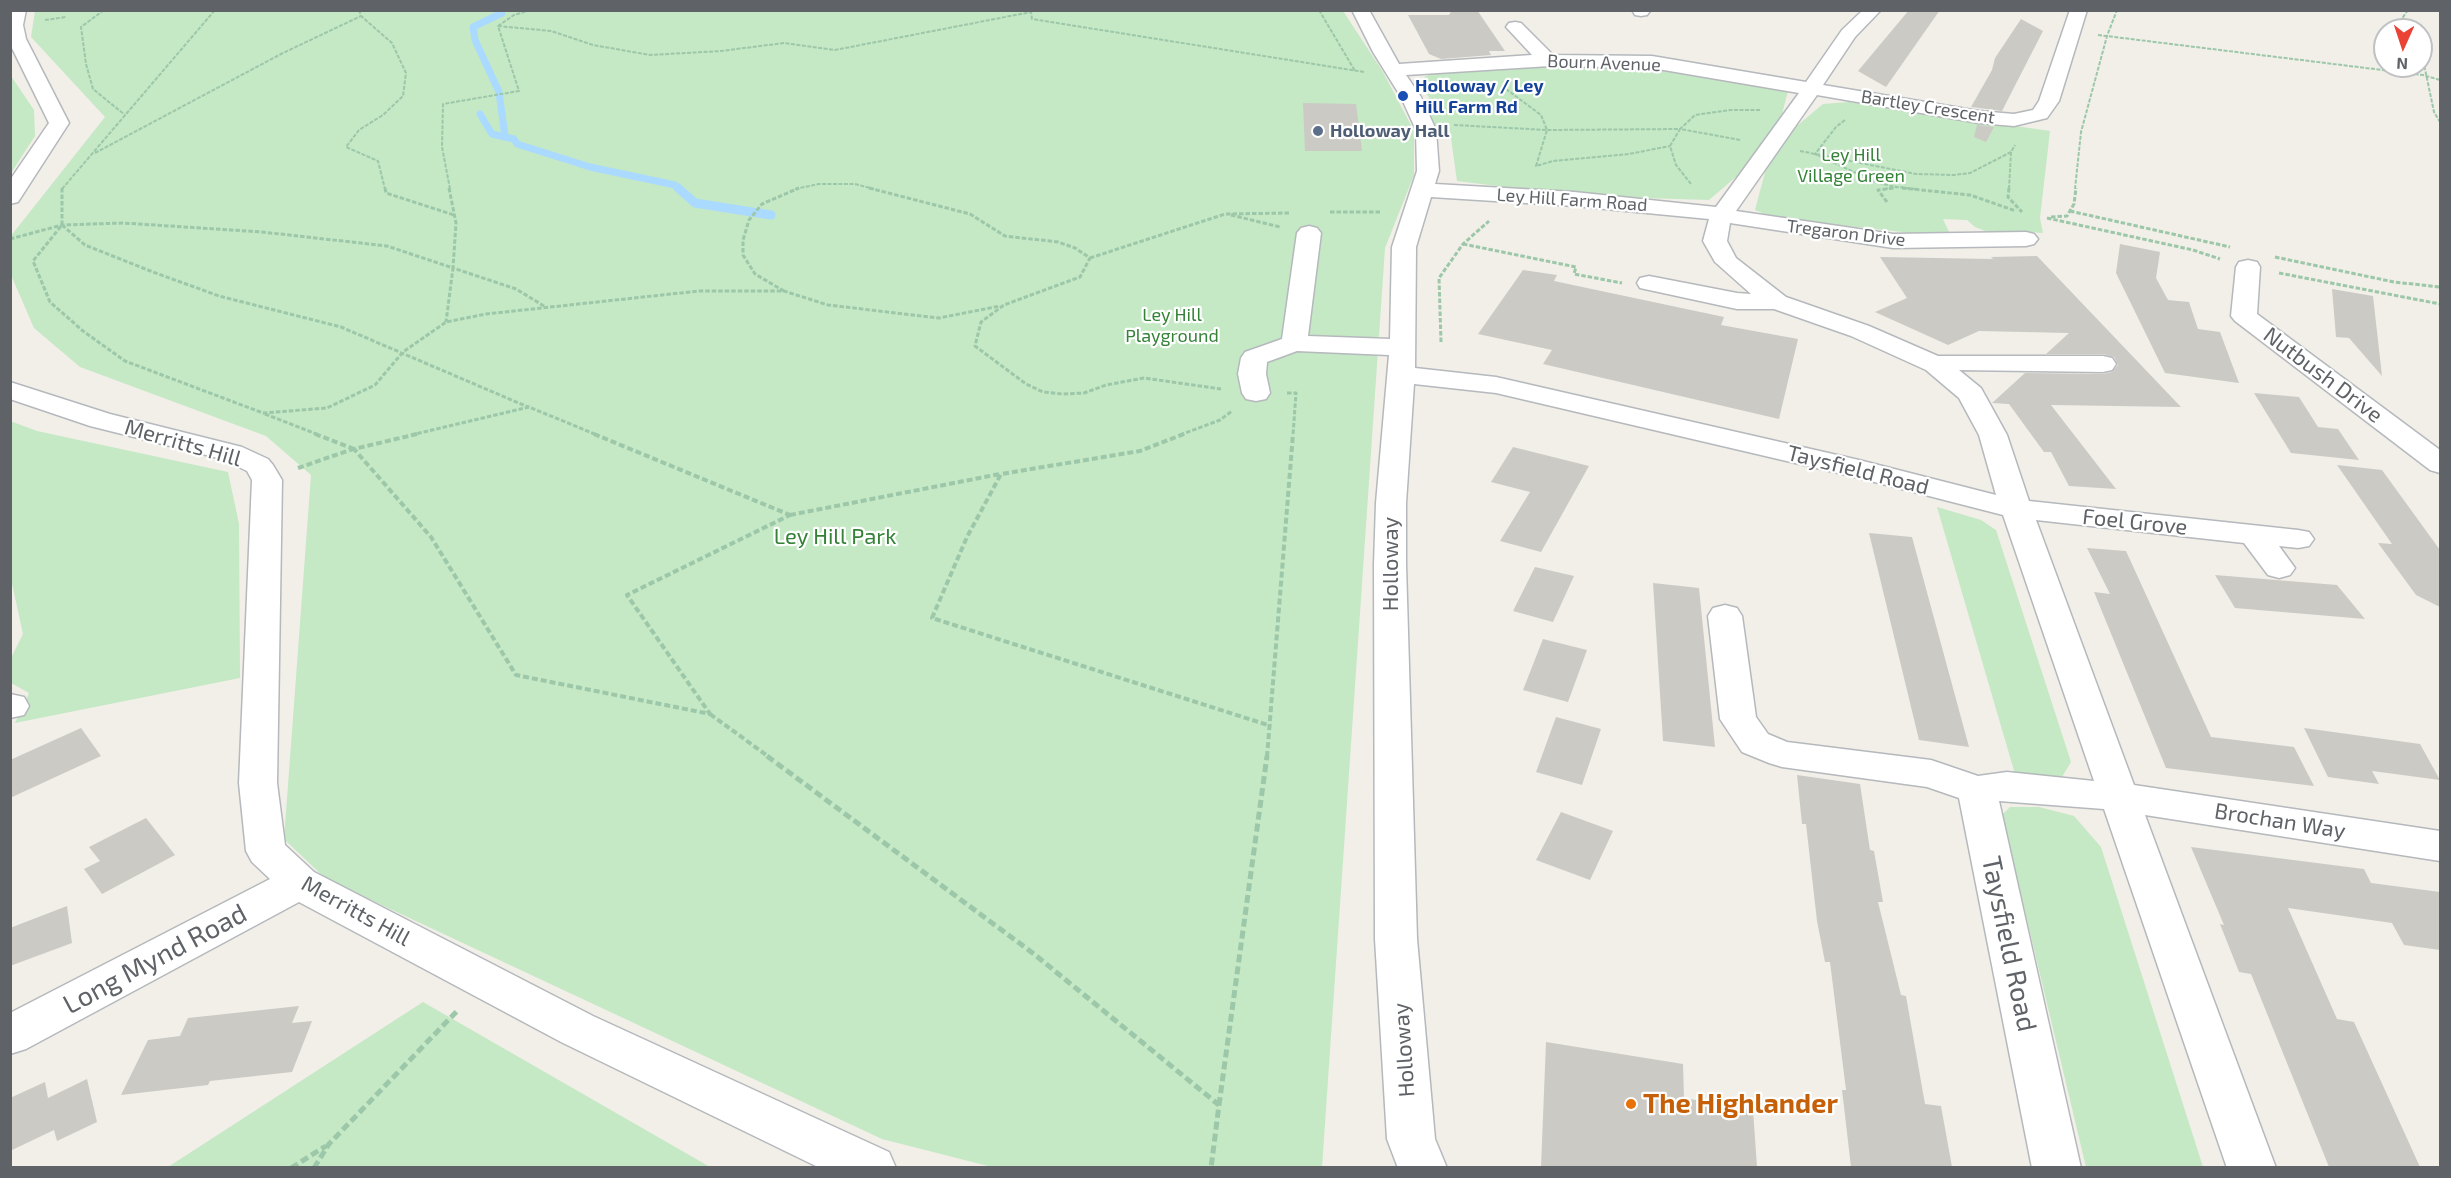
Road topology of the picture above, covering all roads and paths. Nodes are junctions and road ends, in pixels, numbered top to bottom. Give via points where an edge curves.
1 (18, 10) edge
2 (104, 10) edge
3 (215, 10) edge
4 (359, 10) edge
5 (531, 10) edge
6 (1024, 10) edge
7 (1319, 10) edge
8 (1360, 10) edge
9 (1873, 10) edge
10 (2079, 10) edge
11 (2117, 10) edge
12 (1031, 12) junction
13 (361, 16) junction
14 (498, 26) junction
15 (1515, 27) dead end
16 (2070, 32) junction
17 (2107, 36) junction
18 (14, 39) edge
19 (1548, 61) junction
20 (1453, 65) junction
21 (2373, 69) edge
22 (1394, 70) junction
23 (1355, 72) junction
24 (2427, 78) edge
25 (1812, 88) junction
26 (1798, 109) junction
27 (125, 115) junction
28 (1847, 118) dead end
29 (2440, 122) edge
30 (1424, 125) junction
31 (1680, 129) junction
32 (1546, 130) junction
33 (1726, 138) dead end
34 (2016, 144) dead end
35 (1671, 146) junction
36 (2011, 152) junction
37 (1815, 154) junction
38 (92, 155) junction
39 (1676, 165) dead end
40 (1897, 187) junction
41 (1511, 195) junction
42 (10, 197) edge
43 (1418, 201) junction
44 (1887, 202) dead end
45 (2023, 213) junction
46 (1225, 214) junction
47 (454, 215) junction
48 (1722, 215) junction
49 (1308, 220) junction
50 (62, 225) junction
51 (10, 239) edge
52 (2026, 239) joint
53 (1463, 244) junction
54 (1090, 258) junction
55 (2247, 267) junction
56 (453, 268) junction
57 (1649, 283) joint
58 (784, 291) junction
59 (1777, 302) junction
60 (2440, 304) edge
61 (1004, 305) junction
62 (545, 307) junction
63 (446, 322) junction
64 (1441, 342) dead end
65 (1294, 343) junction
66 (403, 352) junction
67 (1402, 361) junction
68 (1935, 364) junction
69 (2104, 365) dead end
70 (10, 390) edge
71 (1256, 393) junction
72 (529, 407) junction
73 (263, 413) junction
74 (354, 449) junction
75 (2440, 464) edge
76 (288, 471) dead end
77 (1001, 474) junction
78 (2016, 509) junction
79 (790, 515) junction
80 (2255, 536) junction
81 (2298, 539) dead end
82 (2279, 568) dead end
83 (1725, 616) dead end
84 (710, 714) junction
85 (1271, 726) junction
86 (1977, 790) junction
87 (2120, 797) junction
88 (2440, 846) edge
89 (299, 883) junction
90 (486, 981) junction
91 (10, 1035) edge
92 (1219, 1105) junction
93 (329, 1144) junction
94 (1410, 1158) edge
95 (291, 1167) edge
96 (314, 1167) edge
97 (872, 1167) edge
98 (1211, 1167) edge
99 (2057, 1167) edge
100 (2252, 1167) edge

1 - 18 street
2 - 27 path via 81,27 86,64 93,89
3 - 27 path
4 - 13 path
5 - 14 path
6 - 12 path
7 - 23 path
8 - 22 street, Holloway
9 - 25 street via 1848,34
10 - 16 street, Bartley Crescent
11 - 17 path
12 - 14 path via 835,50 784,43 650,55 593,45 552,30
12 - 23 path via 1032,19
13 - 38 path
13 - 47 path via 393,43 406,73 404,96 359,130 346,147 378,161 386,193
14 - 47 path via 519,91 443,104 442,147
15 - 19 street
16 - 17 path
16 - 25 street, Bartley Crescent via 2049,101 2040,114 2014,120
17 - 21 path
17 - 45 path via 2081,132 2074,204 2067,216
18 - 42 street via 59,123
19 - 20 street, Bourn Avenue
19 - 25 street, Bourn Avenue via 1652,62
20 - 22 street, Bourn Avenue
20 - 32 path via 1518,96 1541,115
22 - 23 path
22 - 30 street, Holloway
24 - 29 path
25 - 26 street
26 - 31 path via 1730,110 1695,116
26 - 48 street
27 - 38 path
28 - 37 path
30 - 32 path
30 - 43 street, Holloway via 1428,171
31 - 32 path
31 - 33 path
31 - 35 path
32 - 35 path via 1536,166
34 - 36 path
35 - 39 path
36 - 37 path via 1970,173 1954,175 1916,174
36 - 45 path via 2008,197
37 - 40 path via 1878,183
38 - 50 path via 62,188
40 - 44 path via 1878,190
40 - 45 path via 1970,195
41 - 43 street, Ley Hill Farm Road
41 - 48 street, Ley Hill Farm Road
41 - 53 path via 1503,208
43 - 49 path
43 - 67 street, Holloway via 1404,247
45 - 52 path
45 - 55 path via 2193,250
46 - 49 path
46 - 49 path
46 - 54 path
47 - 56 path
48 - 52 street, Tregaron Drive via 1893,242 1965,231
48 - 59 street via 1715,242 1720,251 1727,262
49 - 65 street
50 - 51 path
50 - 56 path via 123,223 262,232 387,246
50 - 66 path via 85,245 153,272 219,296 341,327
50 - 73 path via 33,261 50,302 124,361
53 - 57 path via 1576,267 1574,274 1635,285
53 - 64 path via 1439,278
54 - 58 path via 1058,242 1005,236 970,214 902,195 855,184 819,184 800,187 762,204 748,220 743,255 755,274
54 - 61 path via 1080,277
55 - 60 path
55 - 75 street, Nutbush Drive via 2244,315
56 - 62 path via 516,289
56 - 63 path
57 - 59 street via 1737,301
58 - 61 path via 828,306 939,318
58 - 62 path via 699,291
59 - 68 street via 1860,331
61 - 71 path via 981,322 975,345 1026,384 1043,392 1084,393 1144,378
62 - 63 path
63 - 66 path
65 - 67 street, Taysfield Road
65 - 71 street via 1254,358
66 - 72 path
66 - 73 path via 375,385 327,408
67 - 78 street, Taysfield Road
67 - 94 street, Holloway via 1391,503 1390,576 1396,939
68 - 69 street
68 - 78 street via 1971,394 1993,435
70 - 89 street, Merritts Hill via 100,420 232,453 258,465 267,480 258,783 266,851
71 - 77 path via 1220,420 1140,451
71 - 85 path via 1296,393
72 - 74 path
72 - 79 path
73 - 74 path
74 - 76 path
74 - 84 path via 431,537 516,675
77 - 79 path
77 - 85 path via 967,537 932,618
78 - 80 street, Foel Grove
78 - 87 street
79 - 84 path via 627,595
80 - 81 street, Foel Grove
80 - 82 street
83 - 86 street via 1738,719 1755,743 1782,754 1931,774
84 - 92 path via 1034,954
85 - 92 path
86 - 87 street via 2007,786
86 - 99 street, Taysfield Road
87 - 88 street, Brochan Way
87 - 100 street
89 - 90 street, Merritts Hill
89 - 91 street, Long Mynd Road
90 - 93 path
90 - 97 street, Merritts Hill via 620,1050
92 - 98 path
93 - 95 path
93 - 96 path

